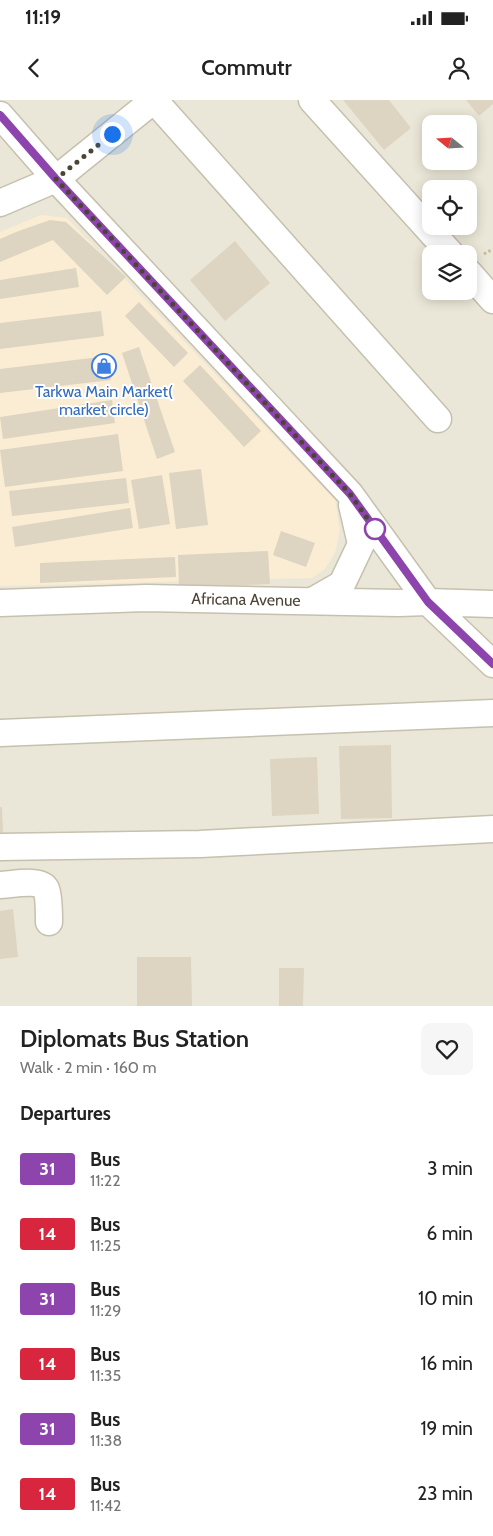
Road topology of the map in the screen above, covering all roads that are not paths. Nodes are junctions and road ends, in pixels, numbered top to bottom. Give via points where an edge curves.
1 (154, 100) edge
2 (312, 100) edge
3 (0, 115) edge
4 (56, 179) junction
5 (0, 203) edge
6 (443, 245) edge
7 (477, 282) edge
8 (493, 300) edge
9 (438, 419) dead end
10 (350, 494) junction
11 (314, 600) junction
12 (428, 602) junction
13 (0, 603) edge
14 (493, 604) edge
15 (493, 664) edge
16 (493, 713) edge
17 (0, 733) edge
18 (493, 829) edge
19 (0, 847) edge
20 (0, 886) edge
21 (49, 922) dead end

1 - 4 street
1 - 9 street
2 - 6 street
3 - 4 street
4 - 5 street
4 - 10 street
7 - 8 street
10 - 11 street via 361,544 342,584
10 - 12 street
11 - 12 street, Africana Avenue
11 - 13 street, Africana Avenue via 146,598
12 - 14 street, Africana Avenue
12 - 15 street
16 - 17 street
18 - 19 street via 200,844
20 - 21 street via 40,884 46,889

